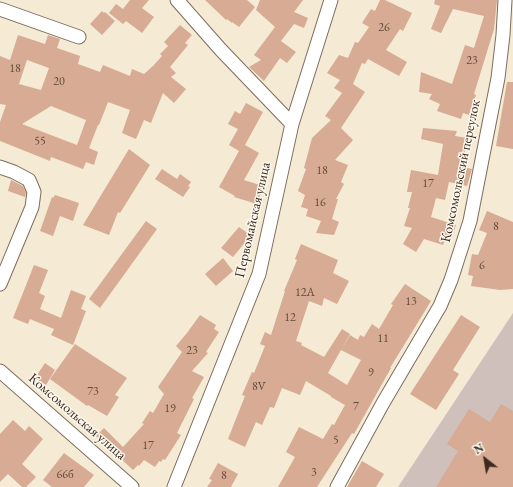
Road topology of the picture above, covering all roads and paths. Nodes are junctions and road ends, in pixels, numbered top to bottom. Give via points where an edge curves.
1 (178, 0) edge
2 (331, 0) edge
3 (505, 0) edge
4 (0, 9) edge
5 (79, 37) dead end
6 (292, 124) junction
7 (0, 167) edge
8 (0, 284) edge
9 (0, 371) edge
10 (132, 487) edge
11 (174, 487) edge
12 (337, 487) edge

1 - 6 street via 221,50
2 - 6 street, Первомайская улица
3 - 12 street, Комсомольский переулок via 498,78 470,221 452,280 440,306
4 - 5 street
6 - 11 street, Первомайская улица via 259,274
7 - 8 street via 29,180 34,192 32,207
9 - 10 street, Комсомольская улица

